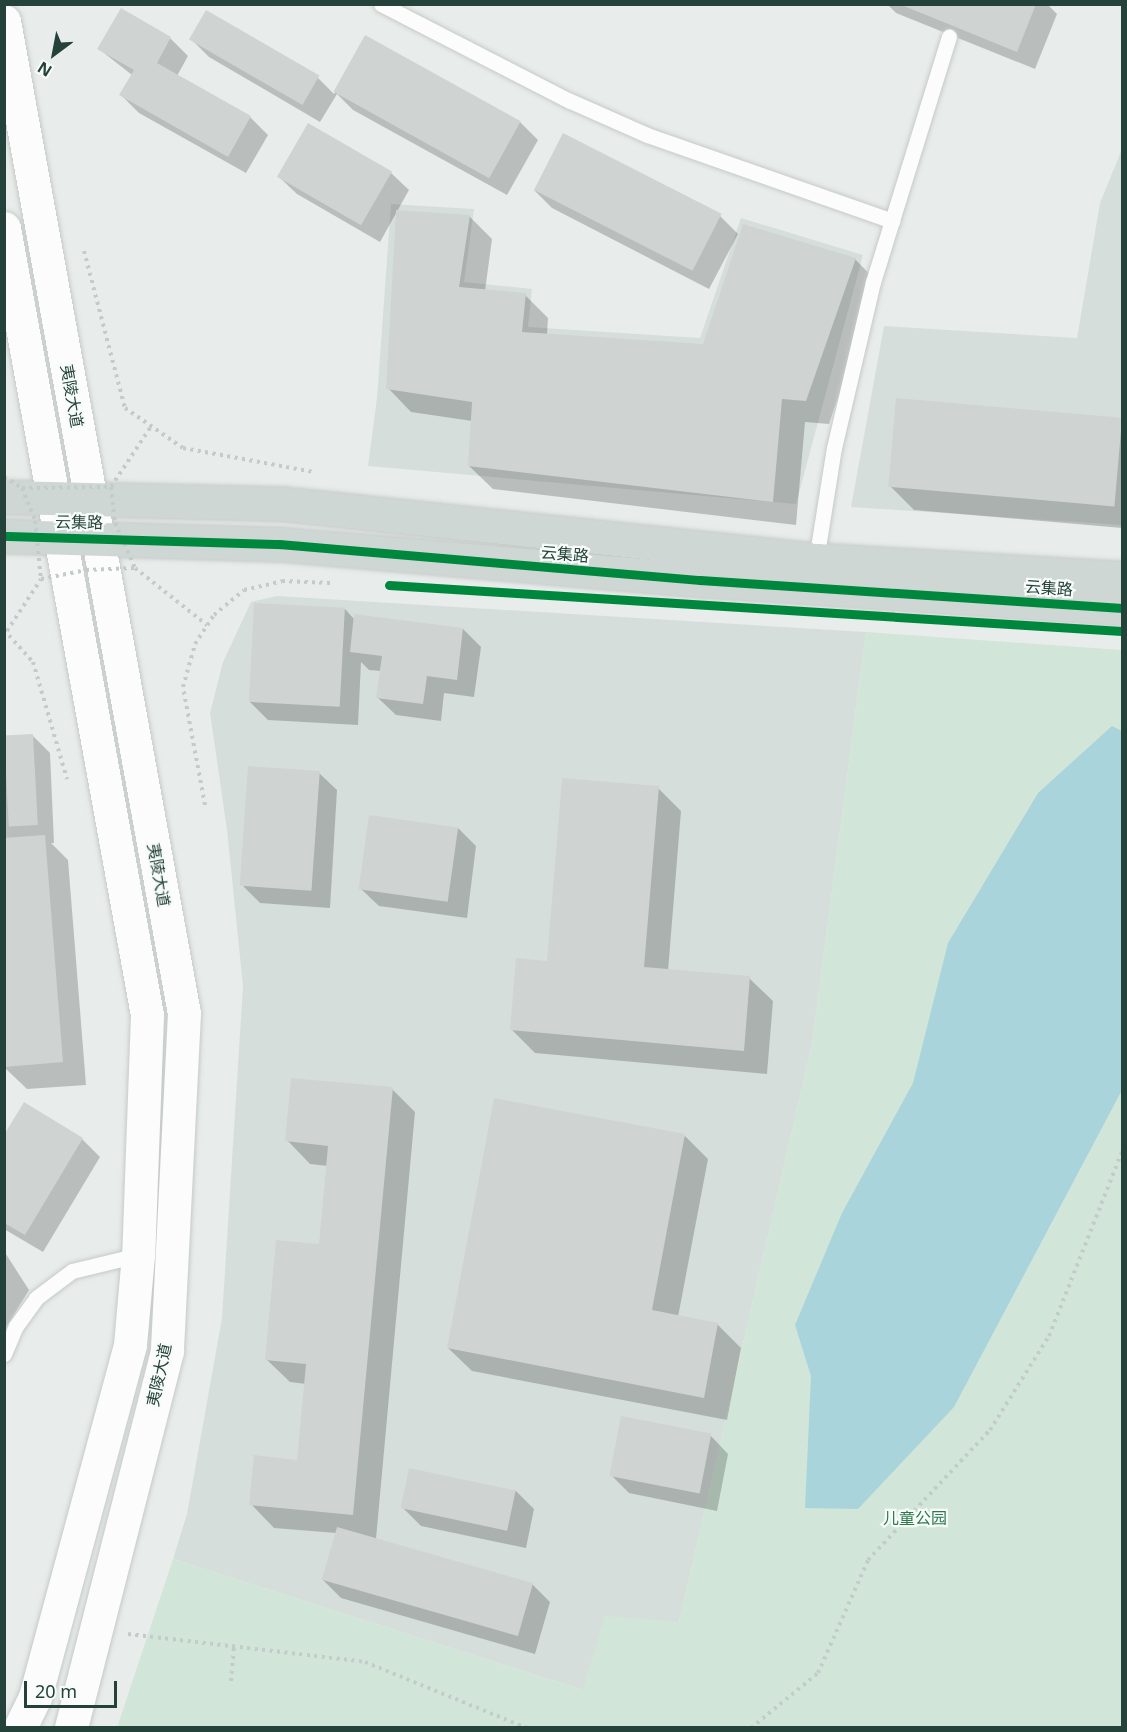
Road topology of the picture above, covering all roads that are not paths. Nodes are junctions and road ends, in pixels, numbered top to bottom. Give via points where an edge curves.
1 (381, 4) edge
2 (4, 21) edge
3 (949, 37) dead end
4 (892, 221) junction
5 (4, 228) edge
6 (27, 494) edge
7 (101, 494) junction
8 (4, 536) edge
9 (58, 537) junction
10 (98, 537) junction
11 (816, 560) junction
12 (1122, 578) edge
13 (1122, 608) edge
14 (138, 1255) junction
15 (4, 1354) edge
16 (20, 1728) edge
17 (71, 1728) edge

1 - 4 lane via 550,91 647,135
2 - 7 main road, 夷陵大道
3 - 4 lane
4 - 11 lane via 834,448
5 - 6 main road
6 - 7 main road, 云集路
6 - 9 main road
7 - 10 main road, 夷陵大道
7 - 11 main road, 云集路 via 285,504
8 - 9 main road, 云集路
9 - 10 main road, 云集路
9 - 14 main road via 147,1015
10 - 13 main road, 云集路 via 279,544 700,580
10 - 17 main road, 夷陵大道 via 184,1013 167,1351
11 - 12 main road, 云集路
14 - 15 lane via 72,1271 36,1298 16,1326
14 - 16 main road via 130,1345 35,1697

